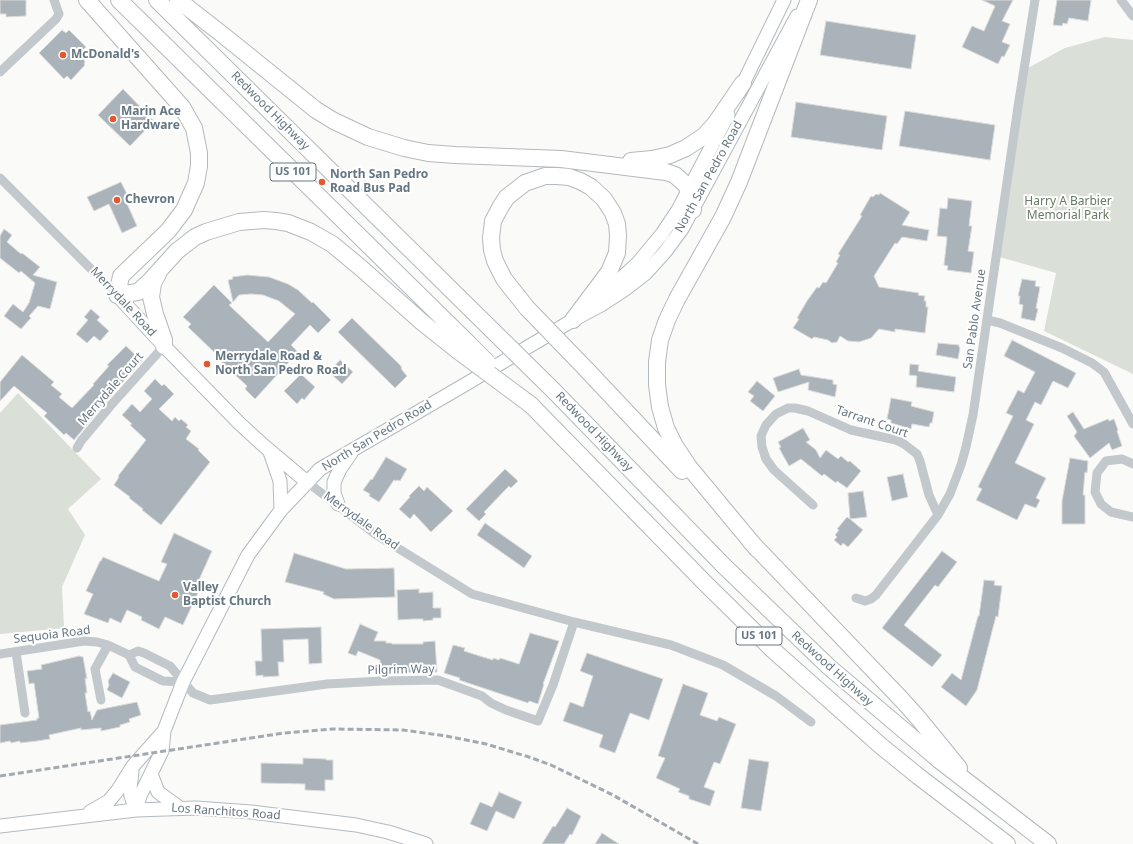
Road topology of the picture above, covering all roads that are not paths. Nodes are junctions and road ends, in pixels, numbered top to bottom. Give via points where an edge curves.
1 (87, 0) edge
2 (119, 0) edge
3 (157, 0) edge
4 (178, 0) edge
5 (784, 0) edge
6 (808, 0) edge
7 (1035, 0) edge
8 (1121, 0) edge
9 (55, 1) edge
10 (1133, 16) edge
11 (0, 72) edge
12 (743, 83) junction
13 (561, 159) junction
14 (0, 178) edge
15 (689, 190) junction
16 (693, 210) junction
17 (169, 259) junction
18 (118, 295) junction
19 (573, 320) junction
20 (987, 320) junction
21 (164, 346) junction
22 (462, 347) junction
23 (1133, 424) edge
24 (356, 447) junction
25 (77, 448) dead end
26 (270, 451) junction
27 (1133, 464) edge
28 (307, 482) junction
29 (338, 504) junction
30 (813, 505) dead end
31 (281, 510) junction
32 (938, 515) junction
33 (1133, 517) edge
34 (757, 549) junction
35 (856, 598) dead end
36 (574, 622) junction
37 (108, 645) junction
38 (16, 652) junction
39 (0, 654) edge
40 (129, 655) junction
41 (183, 682) junction
42 (101, 700) dead end
43 (25, 713) dead end
44 (811, 722) dead end
45 (164, 731) junction
46 (132, 766) junction
47 (151, 774) junction
48 (977, 790) junction
49 (180, 808) junction
50 (136, 810) junction
51 (86, 815) junction
52 (0, 826) edge
53 (426, 844) edge
54 (1007, 844) edge
55 (1048, 844) edge

1 - 18 highway via 182,107 194,128 199,153 196,183 184,210 168,231 121,276
2 - 22 highway, US 101
3 - 48 highway, Redwood Highway / US 101, bridge via 554,391 793,634 865,699
4 - 13 highway via 316,110 334,122 368,137 404,148 441,154
5 - 12 main road, North San Pedro Road
6 - 16 main road, North San Pedro Road via 793,22
6 - 34 highway via 740,182 667,320 660,340 657,362 660,407 672,442 689,467
7 - 20 street, San Pablo Avenue
8 - 10 street
9 - 11 street via 59,14 56,19
12 - 13 highway via 707,134 676,152 652,159 632,161
12 - 15 main road, North San Pedro Road
13 - 15 highway via 666,172 679,178
14 - 18 street, Merrydale Road
15 - 16 highway
15 - 19 main road, North San Pedro Road via 647,254
16 - 19 main road, North San Pedro Road via 673,242 646,273 613,298
17 - 18 highway via 138,292
17 - 21 highway via 156,278 152,292 153,308
17 - 22 highway via 195,237 227,224 264,220 300,227 321,237 342,252 423,323
18 - 21 main road, Merrydale Road
19 - 24 main road, North San Pedro Road
19 - 34 highway, bridge via 609,272 617,253 617,224 604,199 591,187 569,177 545,176 520,186 504,201 493,221 491,238 494,261 504,279 527,308
20 - 23 street via 1062,348 1092,363 1104,372
20 - 32 street, San Pablo Avenue via 966,447 950,494
21 - 25 street, Merrydale Court
21 - 26 main road, Merrydale Road
22 - 54 highway, Redwood Highway / US 101, bridge via 531,405 719,597 808,682 912,771
24 - 28 main road, North San Pedro Road via 320,469
24 - 29 main road via 336,478 334,490
26 - 28 main road, Merrydale Road
26 - 31 main road via 280,481
27 - 33 street via 1122,460 1106,461 1097,473 1095,492 1101,504 1111,512
28 - 29 street, Merrydale Road
28 - 31 main road, North San Pedro Road
29 - 36 street, Merrydale Road via 375,534 472,594
30 - 32 street, Tarrant Court via 774,470 766,459 762,447 761,436 766,425 776,414 788,408 808,411 851,430 904,444 917,454
31 - 41 main road, North San Pedro Road via 248,555
32 - 35 street, San Pablo Avenue via 876,595 864,601
34 - 48 highway via 919,719
36 - 41 street, Pilgrim Way via 553,685 538,720 506,710 482,696 438,680 327,684 210,700 193,693
36 - 44 street, Merrydale Road via 671,645 723,665 776,696
37 - 38 street, Sequoia Road via 84,641
37 - 40 street, Sequoia Road
37 - 42 street via 95,669
38 - 39 street, Sequoia Road
38 - 43 street
40 - 41 street, Sequoia Road via 135,667 163,681
40 - 41 street, Sequoia Road via 138,651 170,666
41 - 45 main road, North San Pedro Road
45 - 46 main road, North San Pedro Road
45 - 47 main road, North San Pedro Road via 162,751
46 - 50 main road via 130,792
46 - 51 main road, North San Pedro Road via 109,801
47 - 49 main road via 158,792
47 - 50 main road, North San Pedro Road
48 - 55 highway, Redwood Highway / US 101
49 - 50 main road, Los Ranchitos Road
49 - 53 main road, Los Ranchitos Road via 251,812 356,825
50 - 51 main road, Los Ranchitos Road
51 - 52 main road, Los Ranchitos Road

